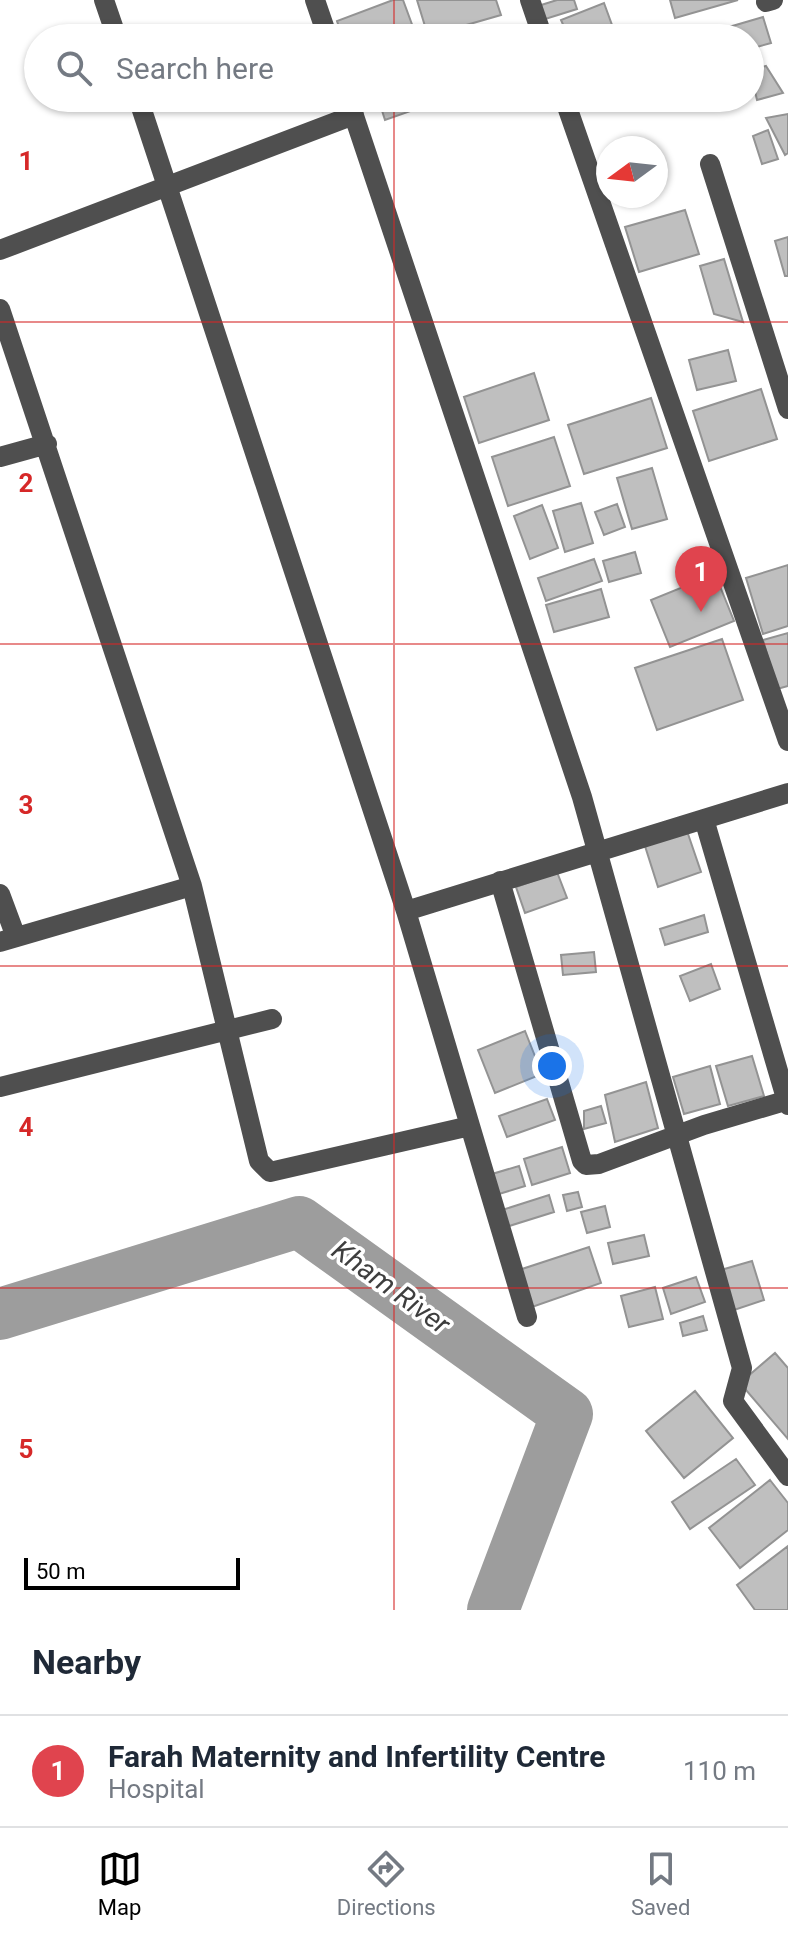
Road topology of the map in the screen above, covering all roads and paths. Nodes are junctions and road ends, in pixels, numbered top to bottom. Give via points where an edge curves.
1 (104, 0) edge
2 (315, 0) edge
3 (530, 0) edge
4 (112, 24) edge
5 (323, 24) edge
6 (538, 24) edge
7 (143, 112) edge
8 (339, 112) edge
9 (353, 112) edge
10 (569, 112) edge
11 (710, 164) dead end
12 (168, 185) junction
13 (0, 250) edge
14 (0, 309) edge
15 (788, 409) edge
16 (47, 444) junction
17 (0, 457) edge
18 (788, 741) edge
19 (788, 793) edge
20 (704, 819) junction
21 (597, 851) junction
22 (500, 881) junction
23 (192, 886) junction
24 (0, 894) edge
25 (406, 911) junction
26 (8, 940) edge
27 (272, 1019) dead end
28 (225, 1030) junction
29 (0, 1087) edge
30 (788, 1102) edge
31 (470, 1126) junction
32 (679, 1137) junction
33 (527, 1317) dead end
34 (788, 1476) edge

1 - 4 street
2 - 5 street
3 - 6 street
7 - 12 street
8 - 12 street
9 - 21 street
10 - 18 street
11 - 15 street
12 - 13 street
12 - 25 street
14 - 16 street
16 - 17 street
16 - 23 street
19 - 20 street
20 - 21 street
20 - 30 street
21 - 22 street
21 - 32 street
22 - 25 street
22 - 32 street via 582,1161 592,1166
23 - 26 street
23 - 28 street
24 - 26 street
25 - 31 street
27 - 28 street
28 - 29 street
28 - 31 street via 259,1161 270,1172
30 - 32 street
31 - 33 street
32 - 34 street via 742,1368 733,1401

